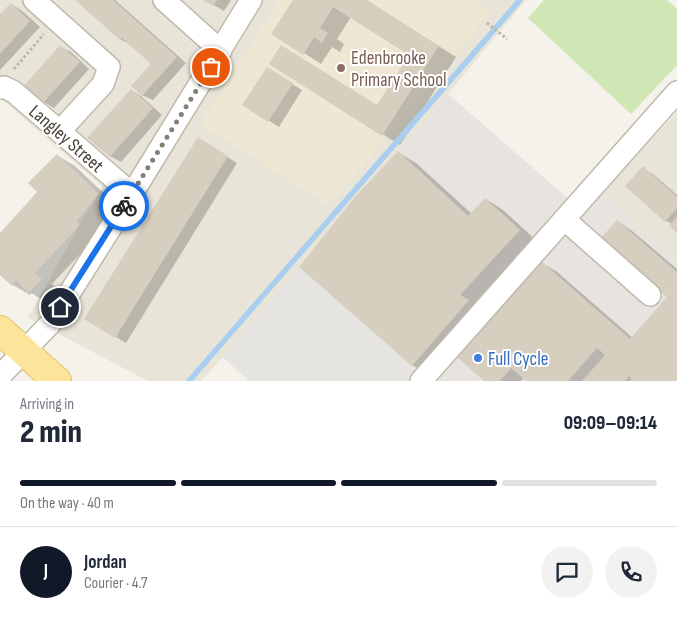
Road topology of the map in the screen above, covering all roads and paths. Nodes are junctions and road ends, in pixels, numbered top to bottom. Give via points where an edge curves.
1 (34, 0) edge
2 (164, 0) edge
3 (251, 0) edge
4 (56, 20) junction
5 (487, 22) dead end
6 (506, 38) dead end
7 (221, 51) junction
8 (2, 88) edge
9 (677, 92) edge
10 (60, 132) junction
11 (132, 194) junction
12 (564, 219) junction
13 (650, 295) dead end
14 (0, 330) edge
15 (24, 351) junction
16 (0, 376) edge
17 (58, 381) edge
18 (421, 381) edge

1 - 4 street
2 - 7 street
3 - 7 street
4 - 8 path
4 - 10 street via 110,67 103,84
5 - 6 path
7 - 11 street
8 - 10 street, Langley Street via 14,92
9 - 12 street
10 - 11 street, Langley Street
11 - 15 street via 50,324
12 - 13 street
12 - 18 street
14 - 15 main road
15 - 16 street
15 - 17 main road

